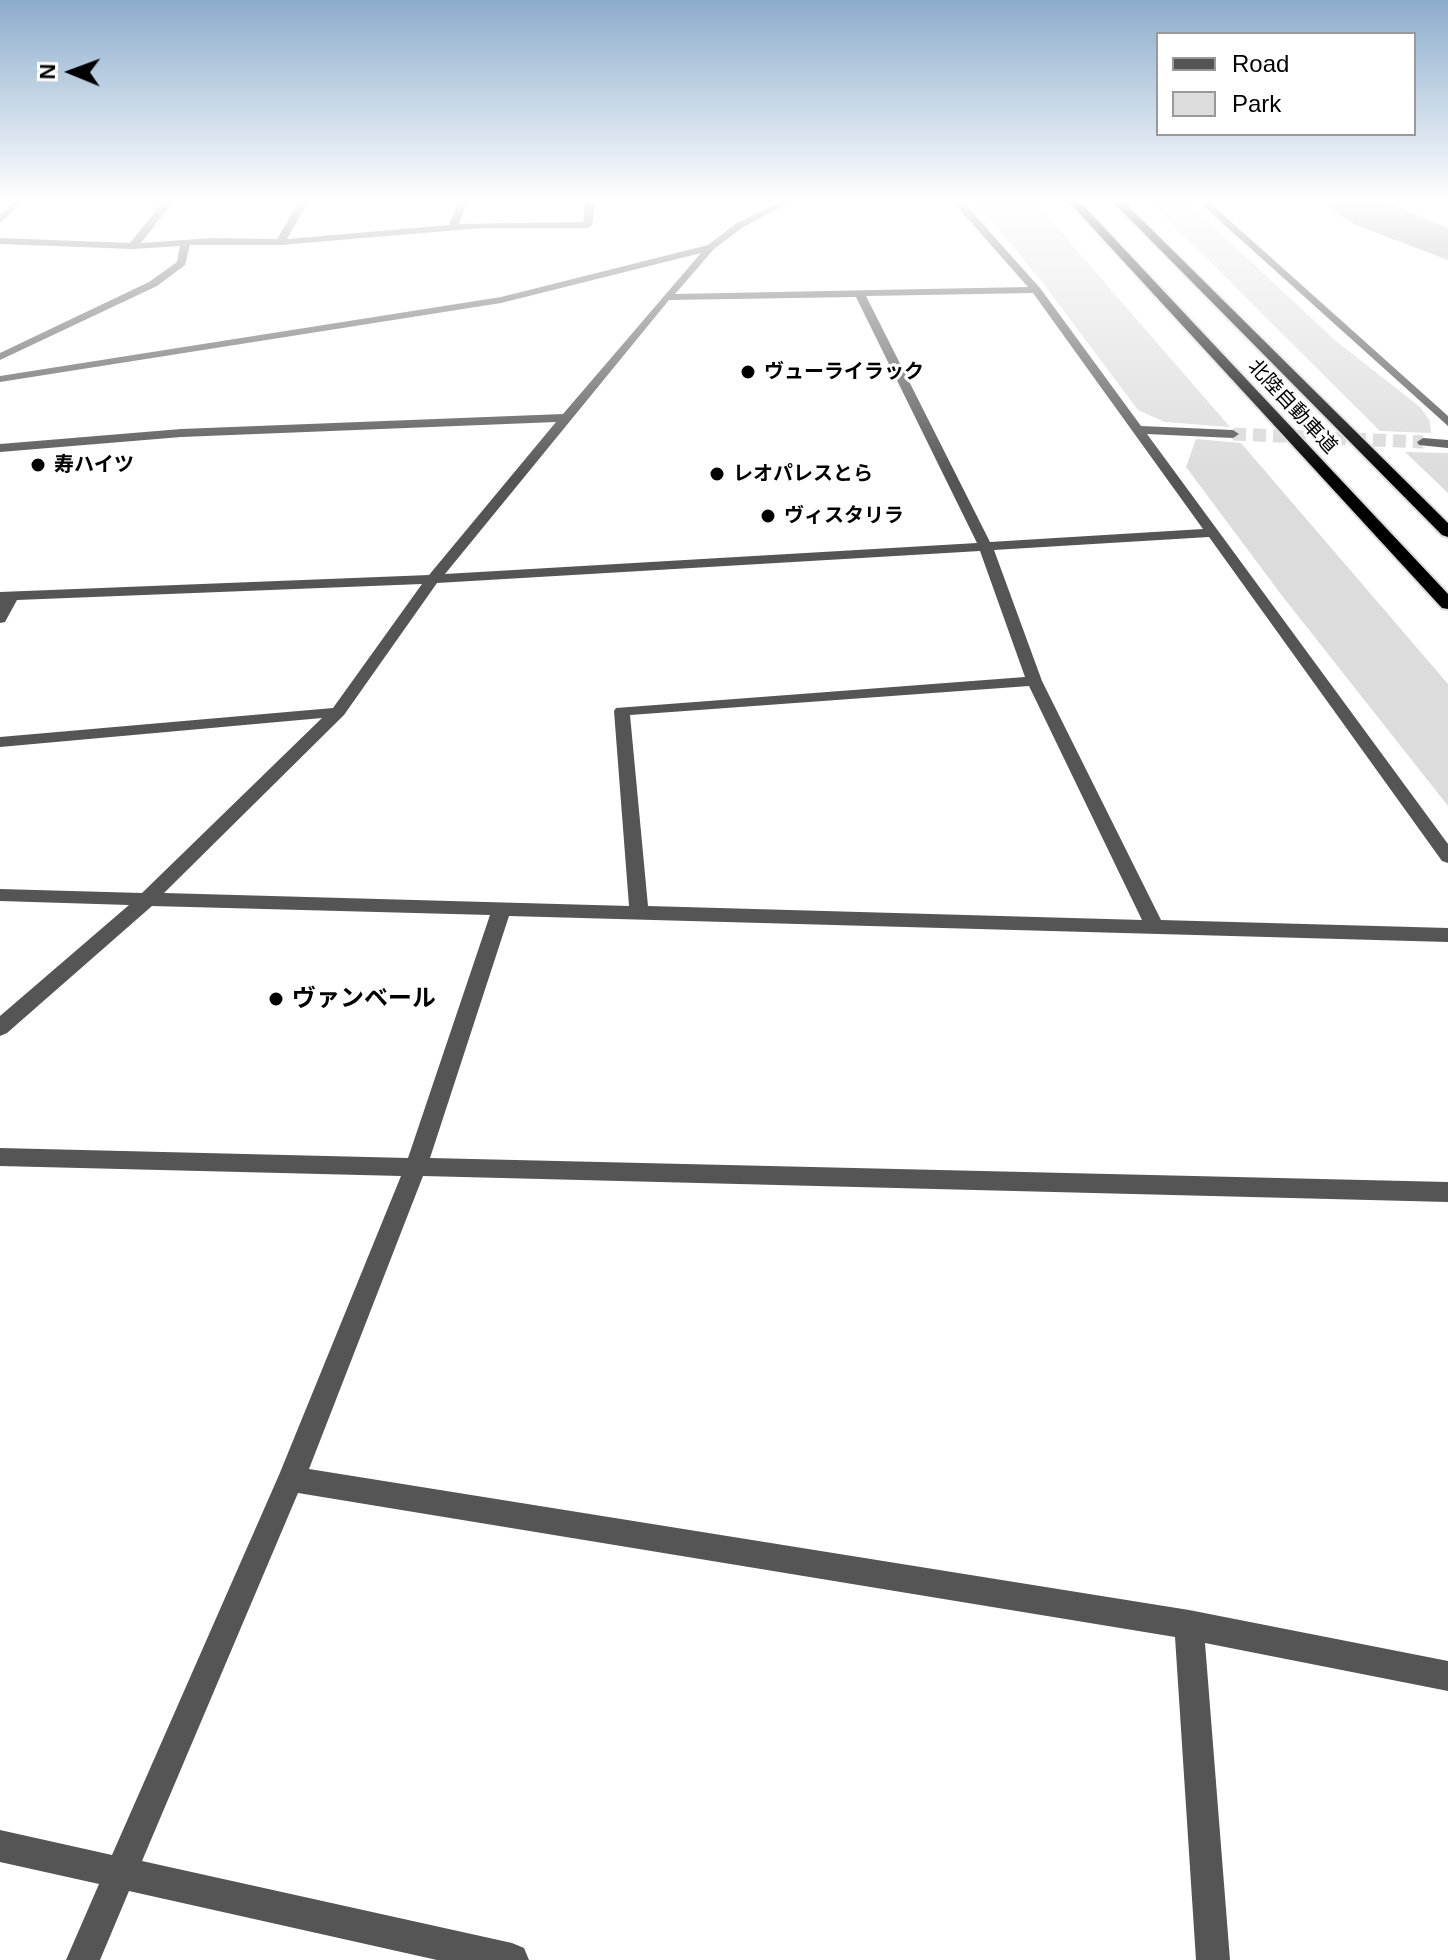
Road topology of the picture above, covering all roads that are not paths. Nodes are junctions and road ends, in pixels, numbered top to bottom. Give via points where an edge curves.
1 (133, 293) edge
2 (527, 293) edge
3 (669, 293) edge
4 (836, 293) edge
5 (859, 293) edge
6 (1039, 293) edge
7 (1159, 293) edge
8 (1209, 293) edge
9 (1305, 293) edge
10 (666, 297) junction
11 (0, 357) edge
12 (0, 379) edge
13 (564, 418) junction
14 (1448, 422) edge
15 (1138, 430) junction
16 (1233, 434) tunnel mouth
17 (1423, 442) tunnel mouth
18 (1448, 444) edge
19 (0, 448) edge
20 (1448, 532) edge
21 (1212, 533) junction
22 (986, 547) junction
23 (433, 579) junction
24 (6, 596) edge
25 (1448, 604) edge
26 (0, 619) edge
27 (1034, 681) junction
28 (338, 712) junction
29 (0, 742) edge
30 (1448, 857) edge
31 (0, 895) edge
32 (145, 901) junction
33 (501, 910) junction
34 (639, 914) junction
35 (1155, 927) junction
36 (1448, 935) edge
37 (0, 1028) edge
38 (0, 1157) edge
39 (416, 1166) junction
40 (1448, 1192) edge
41 (291, 1479) junction
42 (1189, 1625) junction
43 (1448, 1676) edge
44 (0, 1846) edge
45 (119, 1870) junction
46 (83, 1960) edge
47 (512, 1960) edge
48 (1213, 1960) edge

1 - 11 street
2 - 12 street via 373,323
3 - 10 street
4 - 10 street
5 - 22 street
6 - 15 street
7 - 25 highway, 北陸自動車道
8 - 20 highway, 北陸自動車道
9 - 14 street
10 - 13 street
13 - 19 street via 181,433
13 - 23 street
15 - 16 street
15 - 21 street
17 - 18 street
21 - 22 street
21 - 30 street
22 - 23 street
22 - 27 street
23 - 24 street
23 - 28 street
24 - 26 street
27 - 34 street via 622,711
27 - 35 street
28 - 29 street
28 - 32 street
31 - 32 street
32 - 33 street
32 - 37 street
33 - 34 street
33 - 39 street
34 - 35 street
35 - 36 street
38 - 39 street
39 - 40 street
39 - 41 street
41 - 42 street
41 - 45 street
42 - 43 street
42 - 48 street
44 - 45 street
45 - 46 street
45 - 47 street

